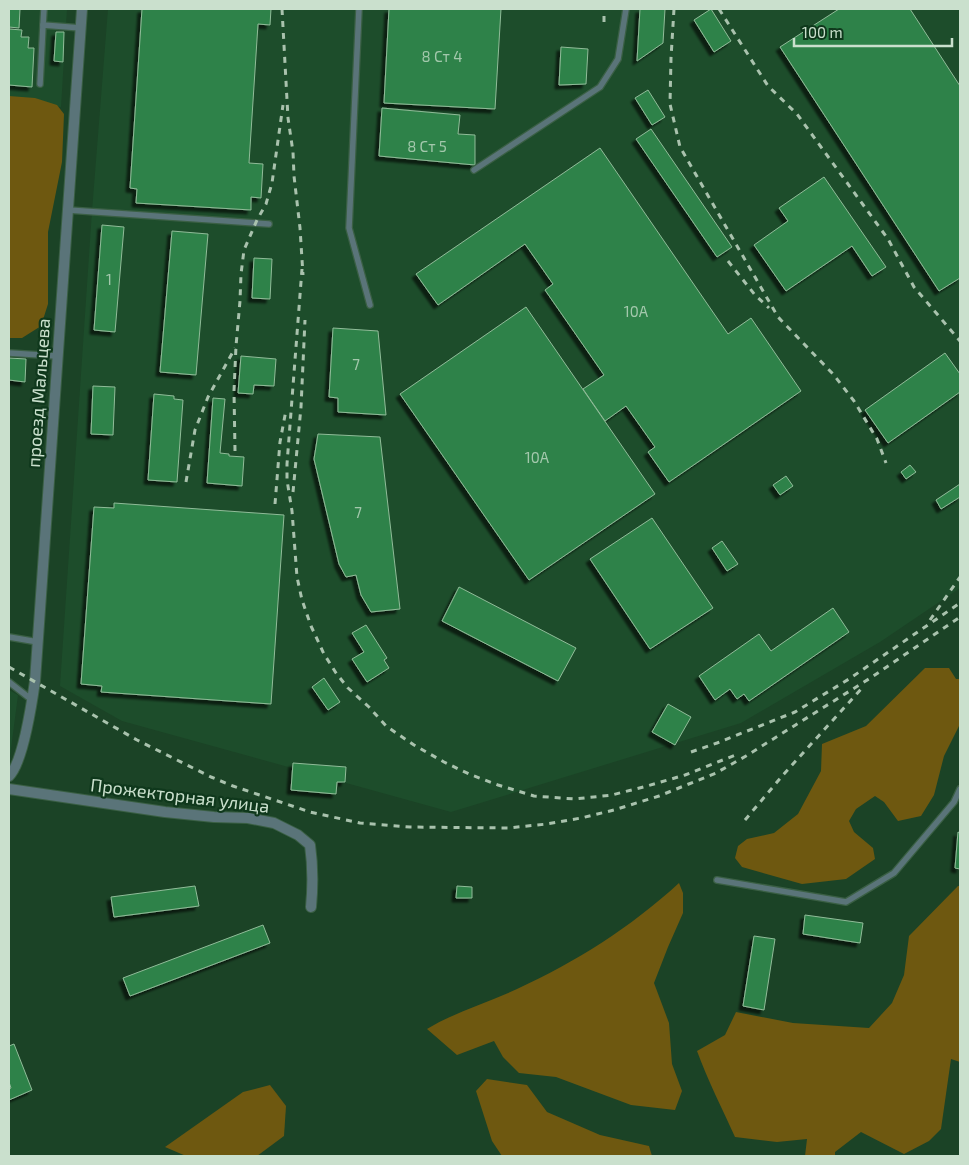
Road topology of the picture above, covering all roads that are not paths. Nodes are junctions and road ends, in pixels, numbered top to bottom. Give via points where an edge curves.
1 (44, 9) edge
2 (82, 9) edge
3 (359, 9) edge
4 (626, 9) edge
5 (43, 25) junction
6 (81, 28) junction
7 (40, 84) dead end
8 (474, 170) dead end
9 (68, 210) junction
10 (269, 224) dead end
11 (370, 305) dead end
12 (9, 353) edge
13 (57, 356) junction
14 (9, 637) edge
15 (38, 642) junction
16 (9, 682) edge
17 (32, 700) junction
18 (9, 776) edge
19 (9, 789) edge
20 (960, 789) edge
21 (717, 880) dead end
22 (311, 907) dead end

1 - 5 lane
2 - 6 street, проезд Мальцева
3 - 11 lane via 349,228
4 - 8 lane via 618,59 600,87
5 - 6 lane
5 - 7 lane
6 - 9 street, проезд Мальцева
9 - 10 lane
9 - 13 street, проезд Мальцева
12 - 13 lane
13 - 15 street, проезд Мальцева
14 - 15 lane
15 - 17 street, проезд Мальцева
16 - 17 lane
17 - 18 street, проезд Мальцева via 19,755
19 - 22 street, Прожекторная улица via 165,812 248,818 274,824 298,835 310,845
20 - 21 lane via 954,802 894,873 846,902

